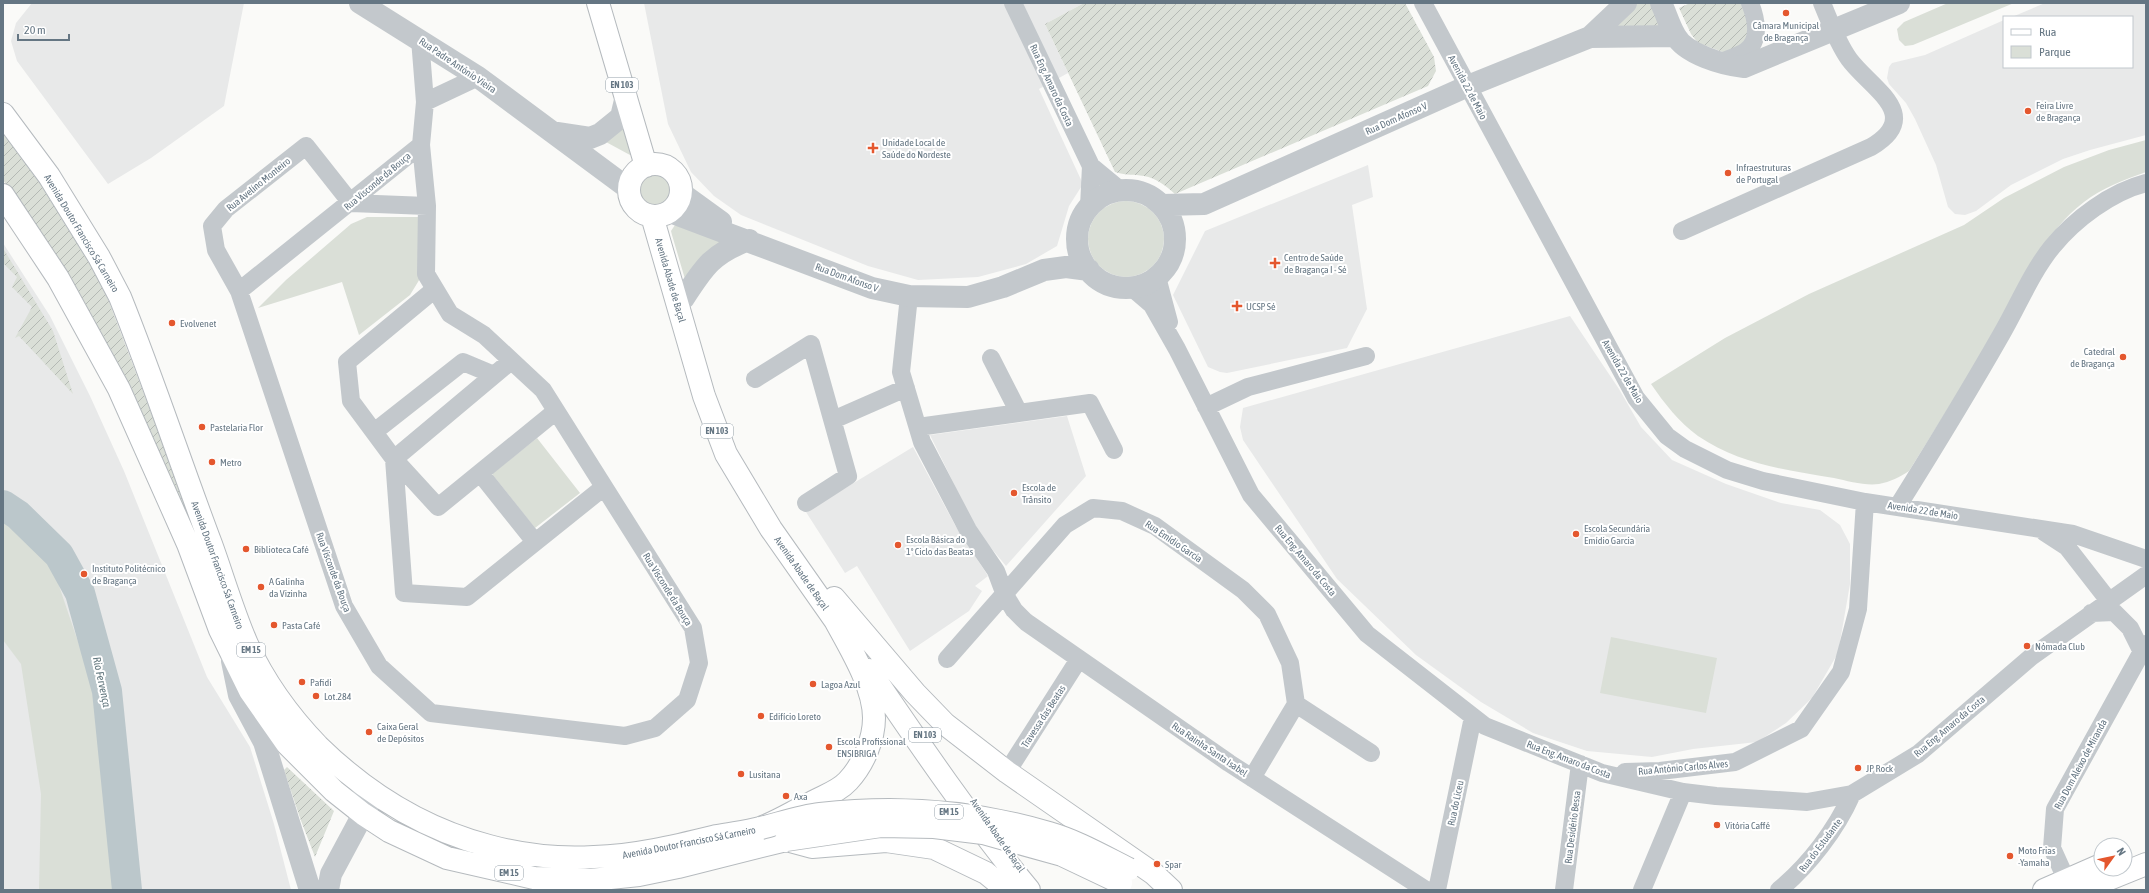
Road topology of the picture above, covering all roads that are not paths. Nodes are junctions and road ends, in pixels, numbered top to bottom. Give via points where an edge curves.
1 (360, 3) edge
2 (598, 3) edge
3 (608, 3) edge
4 (1424, 3) edge
5 (1626, 3) edge
6 (1661, 3) edge
7 (1750, 3) edge
8 (1822, 3) edge
9 (1900, 3) edge
10 (1015, 7) edge
11 (1834, 31) junction
12 (1675, 36) junction
13 (1590, 37) junction
14 (420, 39) junction
15 (1720, 63) junction
16 (478, 77) junction
17 (1468, 86) junction
18 (626, 96) junction
19 (426, 102) junction
20 (3, 114) edge
21 (554, 132) junction
22 (421, 145) junction
23 (1091, 166) junction
24 (642, 174) junction
25 (2146, 183) edge
26 (1120, 190) junction
27 (681, 193) junction
28 (3, 195) edge
29 (351, 203) junction
30 (1204, 204) junction
31 (1162, 205) junction
32 (427, 206) junction
33 (1089, 207) junction
34 (663, 214) junction
35 (1682, 231) dead end
36 (1078, 233) junction
37 (1175, 238) junction
38 (749, 240) junction
39 (1044, 270) junction
40 (1089, 270) junction
41 (1156, 277) junction
42 (1131, 288) junction
43 (435, 289) junction
44 (239, 291) junction
45 (909, 296) junction
46 (684, 298) junction
47 (1177, 349) junction
48 (1366, 356) dead end
49 (991, 358) dead end
50 (511, 361) junction
51 (494, 375) junction
52 (755, 379) dead end
53 (906, 388) junction
54 (1206, 407) junction
55 (556, 411) junction
56 (1019, 413) junction
57 (833, 420) junction
58 (918, 427) junction
59 (374, 432) junction
60 (1114, 450) dead end
61 (394, 459) junction
62 (480, 473) junction
63 (604, 487) junction
64 (1864, 502) junction
65 (806, 503) dead end
66 (1898, 506) junction
67 (2040, 530) junction
68 (535, 542) junction
69 (2146, 559) edge
70 (2146, 575) edge
71 (816, 579) junction
72 (1005, 595) junction
73 (2108, 601) junction
74 (2091, 613) junction
75 (836, 620) junction
76 (2144, 648) edge
77 (231, 654) junction
78 (947, 659) dead end
79 (1079, 659) junction
80 (1296, 704) junction
81 (1473, 717) junction
82 (1371, 753) dead end
83 (1580, 764) junction
84 (1007, 772) junction
85 (1602, 773) junction
86 (1252, 778) junction
87 (361, 784) junction
88 (1683, 792) junction
89 (1852, 794) junction
90 (363, 814) junction
91 (761, 828) junction
92 (389, 831) junction
93 (349, 838) junction
94 (786, 840) junction
95 (2146, 848) edge
96 (2133, 853) edge
97 (2146, 864) edge
98 (2093, 872) edge
99 (1128, 881) edge
100 (2073, 886) edge
101 (310, 890) edge
102 (328, 890) edge
103 (1007, 890) edge
104 (1029, 890) edge
105 (1035, 890) edge
106 (1161, 890) edge
107 (1171, 890) edge
108 (1426, 890) edge
109 (1437, 890) edge
110 (1564, 890) edge
111 (1642, 890) edge
112 (1779, 890) edge
113 (2044, 890) edge

1 - 14 street, Rua Padre António Vieira
2 - 18 main road, EN 103
3 - 24 main road, EN 103
4 - 17 street, Avenida 22 de Maio
5 - 13 street, Rua Dom Afonso V
6 - 12 street
7 - 15 street via 1756,21 1753,43 1746,51
8 - 11 street
9 - 11 street
10 - 23 street, Rua Eng. Amaro da Costa
11 - 15 street via 1744,67
11 - 35 street via 1850,60 1890,103 1894,116 1889,132 1871,147
12 - 13 street, Rua Dom Afonso V
12 - 15 street via 1700,54
13 - 17 street, Rua Dom Afonso V
14 - 16 street, Rua Padre António Vieira
14 - 19 street
16 - 19 street
16 - 21 street, Rua Padre António Vieira
17 - 30 street, Rua Dom Afonso V
17 - 64 street, Avenida 22 de Maio via 1636,398 1667,436 1685,449 1727,470 1763,481
18 - 21 street via 621,117 600,134 590,138
18 - 24 main road, EN 103
19 - 22 street
20 - 87 main road, Avenida Doutor Francisco Sá Carneiro / EM 15 via 49,176 99,257 120,298 248,645 276,695 299,725
21 - 24 street, Rua Padre António Vieira
22 - 29 street, Rua Visconde da Bouça
22 - 32 street, Rua Visconde da Bouça
23 - 26 street, Rua Eng. Amaro da Costa
23 - 33 street, Rua Eng. Amaro da Costa
24 - 27 main road via 672,170 678,177
24 - 34 main road, EN 103 via 633,204 638,210
25 - 66 street via 2119,193 2070,228 2052,247
26 - 31 street via 1142,193
26 - 33 street via 1108,193
27 - 34 main road, Avenida Abade de Baçal / EN 103 via 678,204
27 - 38 street via 703,211
28 - 77 main road, Avenida Doutor Francisco Sá Carneiro / EM 15 via 58,278 119,389 188,544
29 - 32 street
29 - 44 street, Rua Visconde da Bouça
29 - 44 street, Rua Avelino Monteiro via 306,146 294,155 226,209 212,226 216,250
30 - 31 street, Rua Dom Afonso V
30 - 37 street, Rua Dom Afonso V
31 - 37 street via 1171,221
32 - 43 street, Rua Visconde da Bouça via 426,274
33 - 36 street via 1081,220
34 - 38 street
34 - 46 main road, Avenida Abade de Baçal / EN 103 via 664,229
34 - 75 main road, Avenida Abade de Baçal / EN 103 via 704,396 726,454 771,529
36 - 39 street via 1060,257
36 - 40 street via 1078,246
37 - 41 street via 1173,253 1167,266
38 - 45 street, Rua Dom Afonso V via 872,288
38 - 46 street via 728,248 712,259 700,272
39 - 40 street, Rua Dom Afonso V via 1066,267
39 - 45 street, Rua Dom Afonso V via 1003,287 968,297
40 - 42 street via 1107,284
41 - 42 street
41 - 47 street, Rua Eng. Amaro da Costa
42 - 47 street, Rua Eng. Amaro da Costa via 1152,305
43 - 50 street, Rua Visconde da Bouça via 450,314 484,335
43 - 59 street via 347,362 351,401
44 - 63 street, Rua Visconde da Bouça via 344,606 380,666 431,713 625,736 655,728 687,700 699,663 693,628
45 - 53 street, Rua Rainha Santa Isabel via 901,372
46 - 71 main road, Avenida Abade de Baçal / EN 103 via 712,395 734,451
47 - 54 street, Rua Eng. Amaro da Costa
48 - 54 street via 1248,387
49 - 56 street
50 - 51 street
50 - 55 street, Rua Visconde da Bouça via 543,390
51 - 59 street via 463,362
51 - 61 street
52 - 57 street via 811,344
53 - 57 street
53 - 58 street, Rua Rainha Santa Isabel
54 - 81 street, Rua Eng. Amaro da Costa via 1251,495 1367,634
55 - 62 street
55 - 63 street, Rua Visconde da Bouça
56 - 58 street
56 - 60 street via 1090,403
57 - 65 street via 848,476
58 - 72 street, Rua Rainha Santa Isabel via 922,442 968,530 996,572
59 - 61 street
61 - 62 street via 438,507
61 - 68 street via 404,593 467,597
62 - 68 street
63 - 68 street
64 - 66 street, Avenida 22 de Maio
64 - 85 street, Rua António Carlos Alves via 1858,609 1841,672 1801,729 1735,762 1660,771
66 - 67 street, Avenida 22 de Maio via 1996,520
67 - 69 street via 2073,534
67 - 73 street via 2067,547
70 - 73 street, Rua Eng. Amaro da Costa
71 - 84 main road via 945,724
71 - 105 main road, Avenida Abade de Baçal / EN 103 via 940,756 1009,849
72 - 78 street, Rua Emídio Garcia
72 - 79 street, Rua Rainha Santa Isabel via 1014,610 1026,622
72 - 80 street, Rua Emídio Garcia via 1065,525 1093,508 1122,511 1155,526 1243,590 1267,614 1290,663
73 - 74 street, Rua Eng. Amaro da Costa
74 - 76 street via 2114,612 2130,628
74 - 89 street, Rua Eng. Amaro da Costa via 2031,656 1918,754
75 - 91 main road via 871,697 874,717 871,741 848,781 831,794
75 - 104 main road, Avenida Abade de Baçal / EN 103 via 931,762
76 - 100 street, Rua Dom Aleixo de Miranda via 2055,809 2052,848
77 - 90 main road, Avenida Doutor Francisco Sá Carneiro / EM 15 via 250,691 287,744 334,791
77 - 101 street via 239,695 264,742
79 - 84 street, Travessa das Beatas
79 - 86 street, Rua Rainha Santa Isabel
80 - 82 street
80 - 86 street
81 - 83 street, Rua Eng. Amaro da Costa via 1485,726
81 - 109 street, Rua do Liceu
83 - 85 street, Rua Eng. Amaro da Costa
83 - 110 street, Rua Desidério Bessa
84 - 107 main road via 1154,874
85 - 88 street, Rua Eng. Amaro da Costa
86 - 108 street, Rua Rainha Santa Isabel
87 - 90 street via 368,796 368,805
87 - 91 main road, Avenida Doutor Francisco Sá Carneiro / EM 15 via 394,807 463,839 491,847 558,857 623,856
88 - 89 street, Rua Eng. Amaro da Costa via 1808,802
88 - 111 street
89 - 112 street, Rua do Estudante via 1843,814 1800,873
90 - 92 main road, Avenida Doutor Francisco Sá Carneiro / EM 15
90 - 93 street
91 - 99 main road, Avenida Doutor Francisco Sá Carneiro / EM 15, bridge via 819,814 888,810 938,811 990,819 1050,833 1092,850
92 - 93 street
92 - 94 main road, Avenida Doutor Francisco Sá Carneiro / EM 15 via 454,860 534,878 591,880 639,875
93 - 102 street via 331,874
94 - 99 main road, Avenida Doutor Francisco Sá Carneiro / EM 15, bridge via 881,826 934,827 983,833 1062,855
94 - 103 main road via 812,847 886,841 934,848 986,873
95 - 96 main road
97 - 100 main road
98 - 100 main road
99 - 106 main road, Avenida Doutor Francisco Sá Carneiro / EM 15
100 - 113 main road

